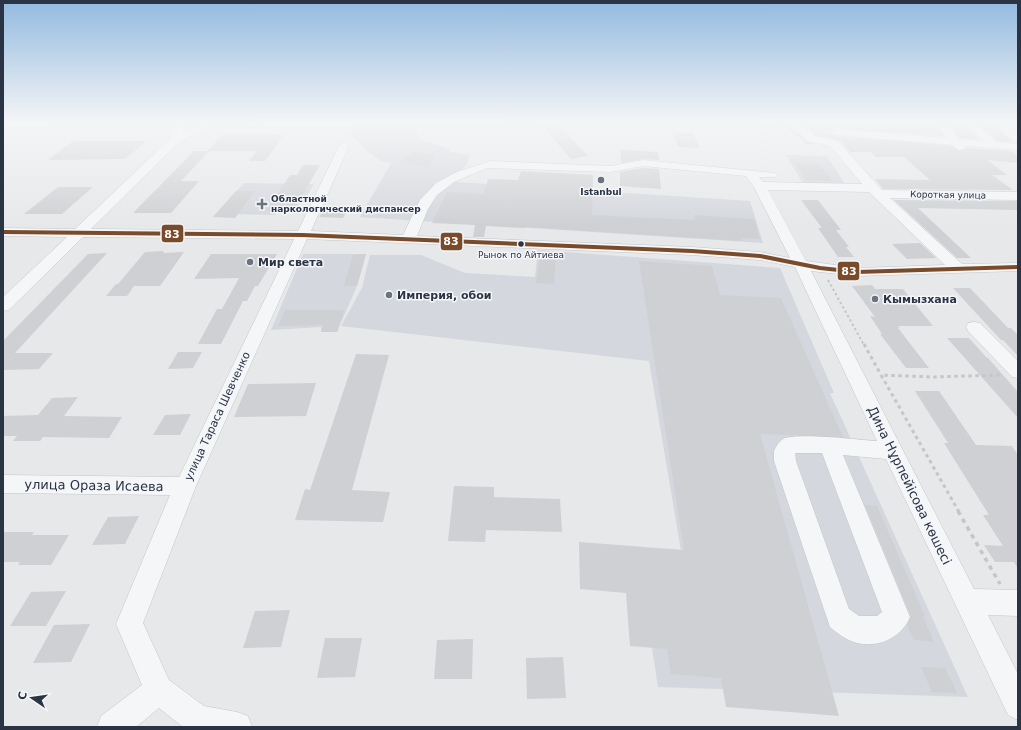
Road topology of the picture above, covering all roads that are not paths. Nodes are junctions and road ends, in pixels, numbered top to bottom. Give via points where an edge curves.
1 (156, 157) edge
2 (339, 157) edge
3 (849, 157) edge
4 (750, 174) junction
5 (771, 175) dead end
6 (760, 186) junction
7 (875, 191) junction
8 (1018, 196) edge
9 (3, 232) edge
10 (78, 232) junction
11 (302, 236) junction
12 (408, 240) junction
13 (811, 266) junction
14 (1018, 267) edge
15 (958, 269) junction
16 (3, 306) edge
17 (974, 327) dead end
18 (1011, 373) edge
19 (828, 444) junction
20 (893, 451) junction
21 (3, 484) edge
22 (184, 486) junction
23 (968, 602) junction
24 (1015, 603) edge
25 (159, 690) junction
26 (1018, 705) edge
27 (112, 727) edge
28 (237, 727) edge

1 - 10 street
2 - 11 street, улица Тараса Шевченко
3 - 7 street
4 - 5 street
4 - 6 street
4 - 12 street via 643,163 611,169 490,164 440,184 419,212
6 - 7 street, Короткая улица
6 - 13 street, Дина Нұрпейісова көшесі
7 - 8 street, Короткая улица
7 - 15 street
9 - 10 street
10 - 11 street
10 - 16 street
11 - 12 street
11 - 22 street, улица Тараса Шевченко
12 - 13 street via 692,251 760,256
13 - 15 street via 857,272
13 - 20 street, Дина Нұрпейісова көшесі
14 - 15 street
17 - 18 street
19 - 19 street via 790,445 784,451 785,461 839,618 855,629 881,630 897,617
19 - 20 street
20 - 23 street, Дина Нұрпейісова көшесі
21 - 22 street, улица Ораза Исаева
22 - 25 street, улица Тараса Шевченко via 129,624
23 - 24 street
23 - 26 street, Дина Нұрпейісова көшесі
25 - 27 street
25 - 28 street via 198,720

